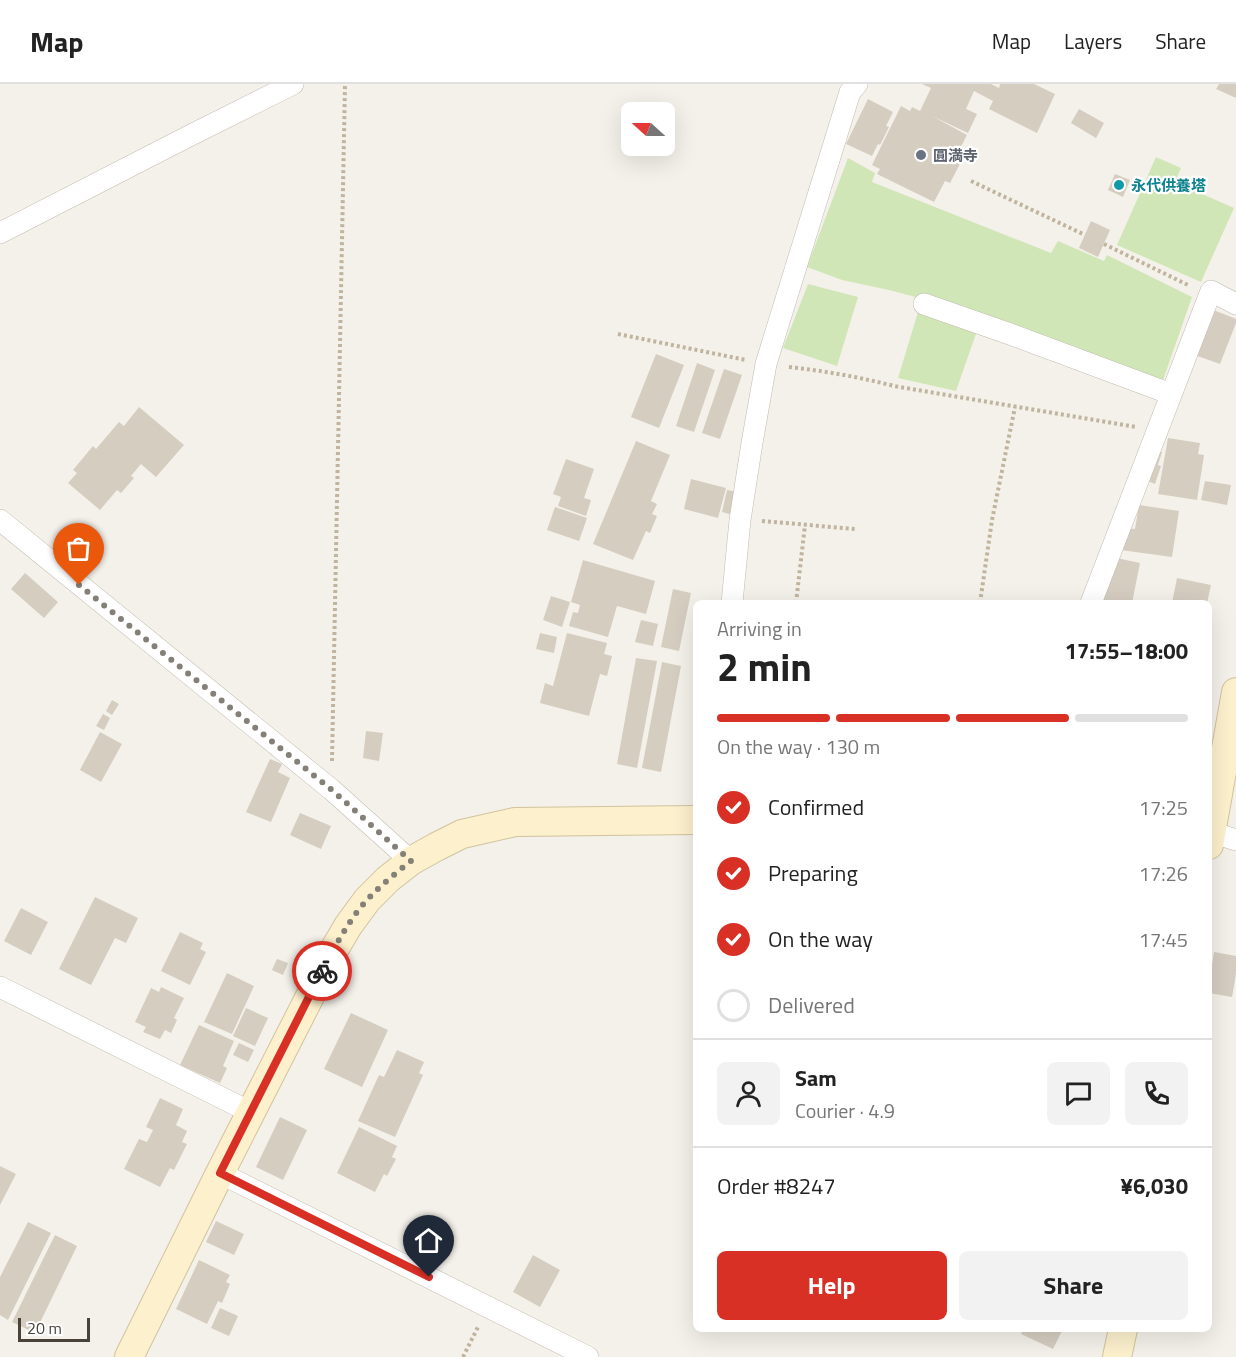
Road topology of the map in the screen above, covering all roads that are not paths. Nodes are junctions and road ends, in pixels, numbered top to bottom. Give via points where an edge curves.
1 (293, 84) edge
2 (857, 84) edge
3 (0, 233) edge
4 (924, 304) dead end
5 (1236, 304) edge
6 (1172, 394) junction
7 (0, 520) edge
8 (732, 600) edge
9 (1092, 600) edge
10 (1236, 692) edge
11 (693, 820) edge
12 (1216, 837) edge
13 (411, 861) junction
14 (0, 987) edge
15 (250, 1112) junction
16 (220, 1173) junction
17 (1122, 1332) edge
18 (129, 1357) edge
19 (588, 1357) edge
20 (1117, 1357) edge

1 - 3 street
2 - 8 street via 850,92 766,364 740,520
4 - 6 street
5 - 6 street via 1211,291
6 - 9 street
7 - 13 street via 332,790
10 - 12 street
11 - 13 street via 515,822 462,834
13 - 15 street via 367,900 348,926
14 - 15 street
15 - 16 street
16 - 18 street
16 - 19 street
17 - 20 street

